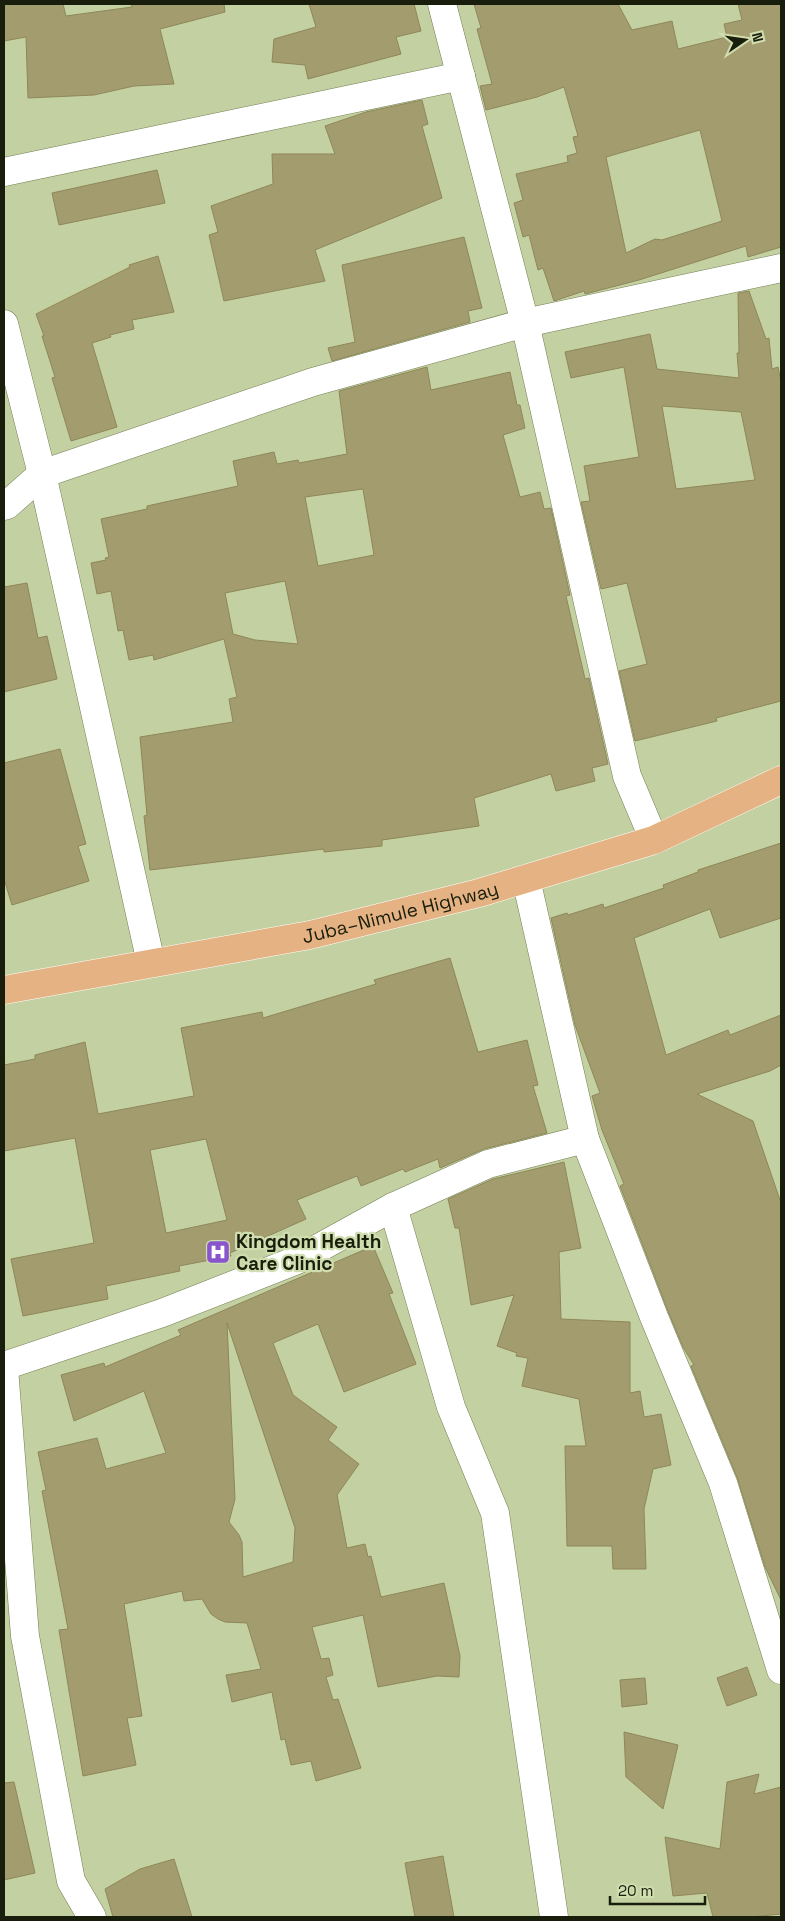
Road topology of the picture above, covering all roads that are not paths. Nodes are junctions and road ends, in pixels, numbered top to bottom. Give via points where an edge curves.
1 (442, 4) edge
2 (461, 76) junction
3 (4, 172) edge
4 (781, 268) edge
5 (4, 324) edge
6 (526, 324) junction
7 (42, 474) junction
8 (4, 506) edge
9 (781, 780) edge
10 (654, 840) junction
11 (526, 879) junction
12 (151, 964) junction
13 (4, 990) edge
14 (585, 1139) junction
15 (393, 1207) junction
16 (4, 1367) edge
17 (14, 1638) edge
18 (781, 1670) edge
19 (92, 1917) edge
20 (554, 1917) edge

1 - 2 street
2 - 3 street
2 - 6 street
4 - 6 street
5 - 7 street
6 - 7 street via 313,382
6 - 10 street via 627,776
7 - 8 street
7 - 12 street
9 - 10 main road, Juba–Nimule Highway
10 - 11 main road, Juba–Nimule Highway
11 - 12 main road, Juba–Nimule Highway via 310,935
11 - 14 street
12 - 13 main road, Juba–Nimule Highway
14 - 15 street via 488,1164
14 - 18 street via 723,1483
15 - 16 street via 297,1260 162,1313
15 - 20 street via 451,1406 495,1513
16 - 17 street
17 - 19 street via 71,1881

